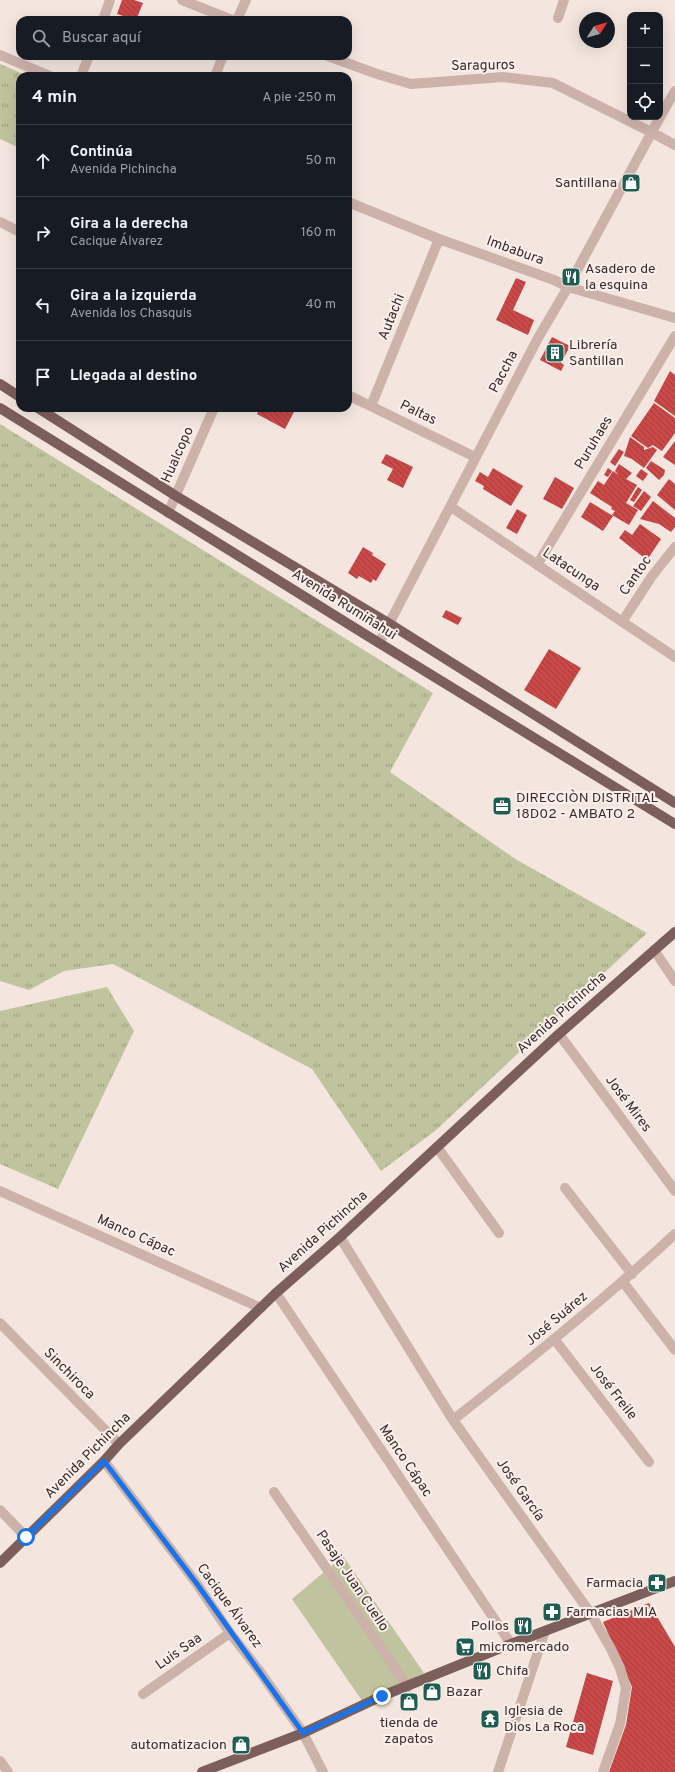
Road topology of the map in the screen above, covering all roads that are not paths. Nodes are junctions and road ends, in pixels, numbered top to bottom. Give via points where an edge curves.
1 (110, 0) edge
2 (182, 0) edge
3 (246, 0) edge
4 (564, 0) edge
5 (104, 16) edge
6 (222, 16) edge
7 (239, 16) edge
8 (558, 18) dead end
9 (0, 55) edge
10 (87, 60) edge
11 (221, 60) edge
12 (339, 60) edge
13 (40, 72) edge
14 (83, 72) edge
15 (217, 72) edge
16 (675, 91) edge
17 (663, 112) edge
18 (658, 120) edge
19 (651, 132) junction
20 (675, 146) edge
21 (352, 204) edge
22 (0, 222) edge
23 (16, 230) edge
24 (439, 239) junction
25 (568, 287) junction
26 (675, 318) edge
27 (675, 336) edge
28 (0, 384) edge
29 (16, 394) edge
30 (352, 397) edge
31 (371, 406) junction
32 (0, 408) edge
33 (44, 412) edge
34 (212, 412) edge
35 (475, 457) junction
36 (176, 496) junction
37 (451, 507) junction
38 (168, 513) junction
39 (675, 548) edge
40 (537, 564) junction
41 (622, 622) junction
42 (390, 624) junction
43 (379, 643) junction
44 (675, 657) edge
45 (675, 803) edge
46 (675, 824) edge
47 (675, 932) edge
48 (654, 950) junction
49 (675, 981) edge
50 (559, 1034) junction
51 (437, 1147) junction
52 (565, 1188) dead end
53 (0, 1191) edge
54 (675, 1191) edge
55 (499, 1233) dead end
56 (675, 1234) edge
57 (340, 1237) junction
58 (632, 1274) junction
59 (623, 1282) junction
60 (276, 1294) junction
61 (261, 1308) junction
62 (0, 1323) edge
63 (555, 1340) junction
64 (675, 1350) edge
65 (453, 1420) junction
66 (119, 1444) junction
67 (104, 1461) junction
68 (649, 1462) dead end
69 (274, 1492) dead end
70 (0, 1510) edge
71 (26, 1537) junction
72 (0, 1563) edge
73 (675, 1581) edge
74 (591, 1614) junction
75 (545, 1631) junction
76 (230, 1633) junction
77 (511, 1644) junction
78 (408, 1687) junction
79 (143, 1694) dead end
80 (303, 1733) junction
81 (0, 1761) edge
82 (8, 1772) edge
83 (202, 1772) edge
84 (323, 1772) edge
85 (498, 1772) edge
86 (602, 1772) edge

1 - 5 street
2 - 6 street
3 - 7 street
4 - 8 street
9 - 13 street
10 - 14 street
11 - 15 street
12 - 19 street, Saraguros via 410,84 503,77 553,83
16 - 17 street, Paccha
18 - 19 street, Paccha
19 - 20 street, Saraguros
19 - 25 street, Paccha
21 - 24 street, Imbabura
22 - 23 street
24 - 25 street, Imbabura
24 - 31 street, Autachi
25 - 26 street, Imbabura
25 - 35 street, Paccha
27 - 40 street, Puruhaes
28 - 29 main road
30 - 31 street, Paltas
31 - 35 street, Paltas
32 - 38 main road, Avenida Rumiñahui
33 - 36 main road, Avenida Rumiñahui
34 - 36 street, Hualcopo
35 - 37 street, Paccha
36 - 38 street, Hualcopo
36 - 42 main road, Avenida Rumiñahui
37 - 40 street, Latacunga
37 - 42 street, Paccha
38 - 43 main road, Avenida Rumiñahui
39 - 41 street, Cantoc via 652,576
40 - 41 street, Latacunga
41 - 44 street, Latacunga
42 - 43 street, Paccha
42 - 45 main road, Avenida Rumiñahui
43 - 46 main road, Avenida Rumiñahui
47 - 48 main road, Avenida Pichincha
48 - 49 street
48 - 50 main road, Avenida Pichincha
50 - 51 main road, Avenida Pichincha
50 - 54 street, José Mires
51 - 55 street
51 - 57 main road, Avenida Pichincha
52 - 58 street
53 - 61 street, Manco Cápac
56 - 58 street, José Suárez
57 - 60 main road, Avenida Pichincha
57 - 65 street, José García
58 - 59 street, José Suárez
59 - 63 street, José Suárez
59 - 64 street
60 - 61 main road, Avenida Pichincha
60 - 77 street, Manco Cápac
61 - 66 main road, Avenida Pichincha
62 - 66 street, Sinchiroca
63 - 65 street, José Suárez
63 - 68 street, José Freile
65 - 74 street, José García
66 - 67 main road, Avenida Pichincha
67 - 71 main road, Avenida Pichincha
67 - 76 street, Cacique Álvarez via 197,1584
69 - 78 street, Pasaje Juan Cuello
70 - 71 street
71 - 72 main road, Avenida Pichincha
73 - 74 main road
74 - 75 main road
74 - 86 street, José García via 620,1668 626,1688 620,1724
75 - 77 main road
75 - 85 street
76 - 79 street, Luis Saa
76 - 80 street, Cacique Álvarez
77 - 78 main road
78 - 80 main road via 382,1696
80 - 83 main road
80 - 84 street, Cacique Álvarez
81 - 82 street

